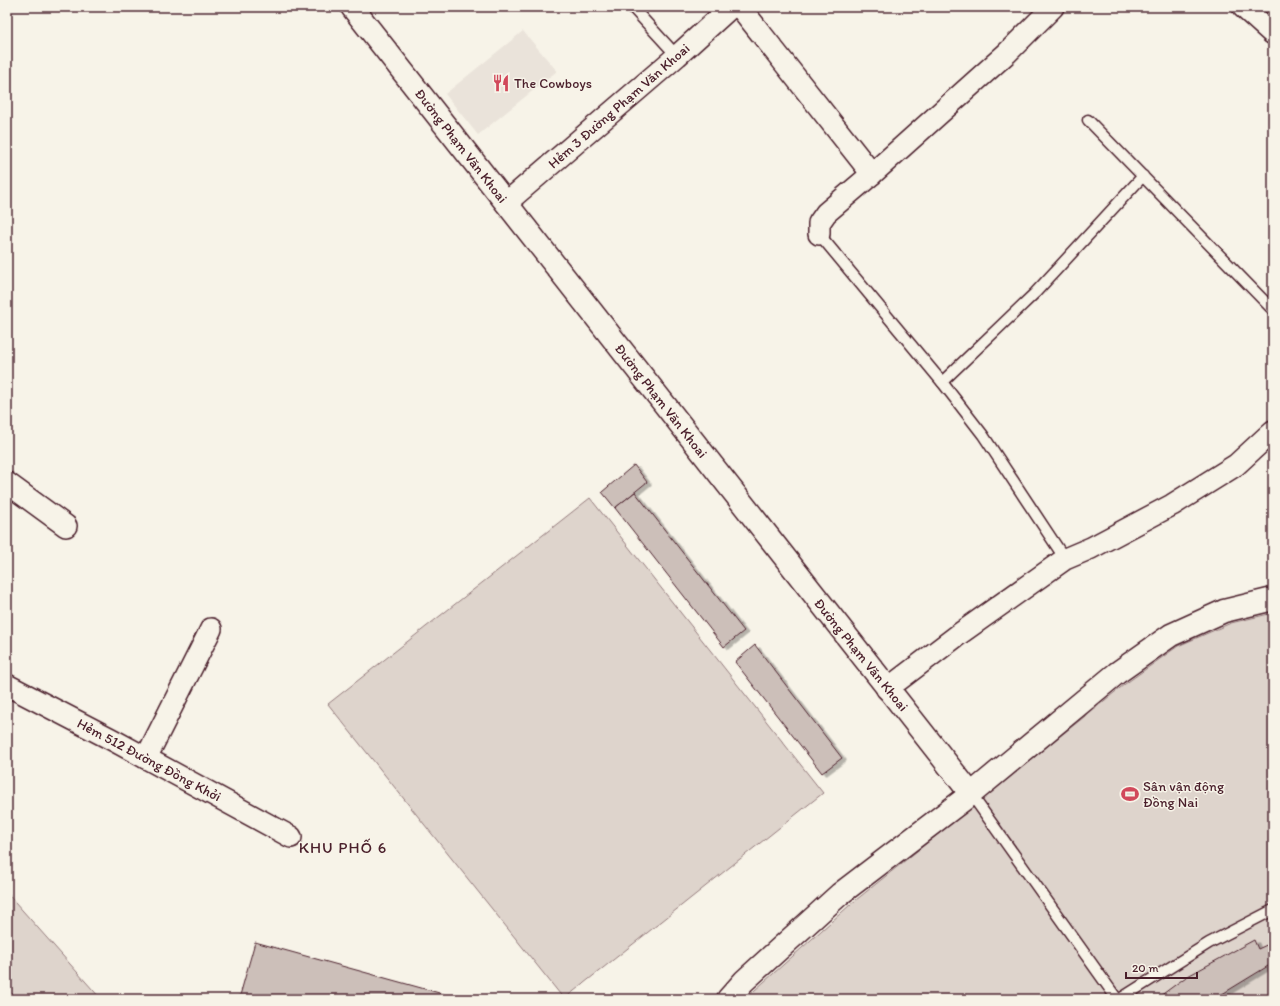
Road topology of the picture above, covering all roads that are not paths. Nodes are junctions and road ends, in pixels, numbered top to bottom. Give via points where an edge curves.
1 (352, 7) edge
2 (632, 7) edge
3 (731, 7) edge
4 (740, 7) edge
5 (1053, 7) edge
6 (1243, 7) edge
7 (1273, 34) edge
8 (678, 56) junction
9 (1088, 120) dead end
10 (872, 174) junction
11 (1143, 176) junction
12 (506, 203) junction
13 (819, 234) joint
14 (1273, 310) edge
15 (942, 382) junction
16 (1273, 431) edge
17 (7, 483) edge
18 (66, 526) dead end
19 (1065, 559) junction
20 (1273, 599) edge
21 (211, 630) dead end
22 (7, 685) edge
23 (886, 689) junction
24 (146, 758) junction
25 (971, 794) junction
26 (291, 837) dead end
27 (1273, 910) edge
28 (728, 999) edge
29 (1117, 999) edge
30 (1120, 999) edge

1 - 12 street, Đường Phạm Văn Khoai
2 - 8 lane
3 - 8 street, Hẻm 3 Đường Phạm Văn Khoai
4 - 10 street
5 - 10 street via 1007,53
6 - 7 street
8 - 12 street, Hẻm 3 Đường Phạm Văn Khoai
9 - 11 lane
10 - 13 street via 826,213 819,223
11 - 14 lane
11 - 15 lane via 1035,293
12 - 23 street, Đường Phạm Văn Khoai
13 - 15 lane
15 - 19 lane via 983,435
16 - 19 street via 1236,465 1172,505
17 - 18 street
19 - 23 street
20 - 25 street via 1224,612 1171,635 1116,673
21 - 24 street
22 - 24 street, Hẻm 512 Đường Đồng Khởi
23 - 25 street, Đường Phạm Văn Khoai
24 - 26 street, Hẻm 512 Đường Đồng Khởi
25 - 28 street via 840,894 744,981
25 - 29 lane
27 - 30 lane via 1209,943

